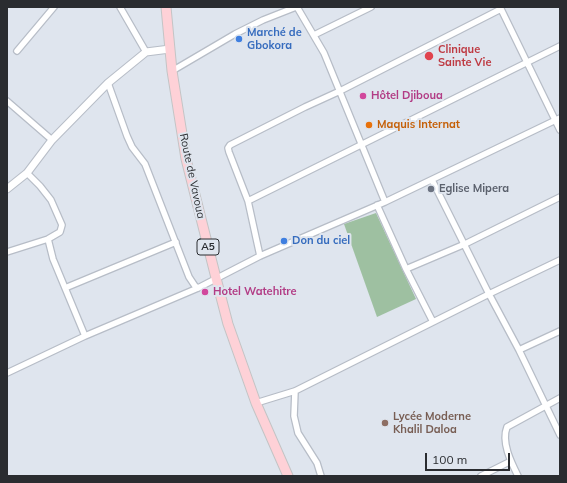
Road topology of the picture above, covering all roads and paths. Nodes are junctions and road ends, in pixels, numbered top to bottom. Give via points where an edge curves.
1 (54, 7) edge
2 (120, 7) edge
3 (166, 7) edge
4 (297, 7) edge
5 (371, 7) edge
6 (500, 8) edge
7 (314, 35) junction
8 (560, 46) edge
9 (170, 49) junction
10 (17, 51) dead end
11 (146, 52) junction
12 (527, 62) junction
13 (172, 71) junction
14 (108, 83) junction
15 (340, 91) junction
16 (7, 101) edge
17 (558, 120) edge
18 (560, 130) edge
19 (52, 140) junction
20 (362, 144) junction
21 (27, 173) junction
22 (432, 180) junction
23 (7, 189) edge
24 (560, 197) edge
25 (248, 201) junction
26 (385, 202) junction
27 (377, 205) junction
28 (48, 240) junction
29 (176, 242) junction
30 (465, 244) junction
31 (7, 252) edge
32 (260, 256) junction
33 (560, 260) edge
34 (406, 269) junction
35 (216, 278) junction
36 (65, 288) junction
37 (198, 288) junction
38 (489, 294) junction
39 (433, 322) junction
40 (560, 331) edge
41 (85, 336) junction
42 (519, 350) junction
43 (7, 373) edge
44 (295, 391) junction
45 (560, 398) edge
46 (256, 403) junction
47 (546, 405) junction
48 (560, 435) edge
49 (511, 461) junction
50 (288, 476) edge
51 (321, 476) edge
52 (481, 476) edge
53 (518, 476) edge

1 - 10 street
2 - 11 street
3 - 9 main road, Route de Vavoua / A5
4 - 7 street
4 - 13 street via 235,34
5 - 7 street
6 - 12 street
6 - 15 street
7 - 15 street
8 - 12 street
9 - 11 street
9 - 13 main road, Route de Vavoua / A5
11 - 14 street
12 - 17 street
12 - 20 street
13 - 35 main road, Route de Vavoua / A5 via 186,159
14 - 19 street
14 - 29 street via 127,136 145,164
15 - 20 street
15 - 25 street via 230,145 229,152
16 - 19 street
17 - 18 street
17 - 22 street
19 - 21 street
20 - 25 street
20 - 26 street
21 - 23 street
21 - 28 street via 51,200 62,225 60,232
22 - 26 street
22 - 30 street
24 - 30 street
25 - 32 street
26 - 27 street
27 - 32 street
27 - 34 street
28 - 31 street
28 - 36 street
29 - 36 street
29 - 37 street via 189,277
30 - 34 street
30 - 38 street
32 - 35 street
33 - 38 street
34 - 39 street
35 - 37 street
35 - 46 main road, Route de Vavoua / A5 via 228,324
36 - 41 street
37 - 41 street
38 - 39 street
38 - 42 street
39 - 44 street
40 - 42 street
41 - 43 street
42 - 47 street
44 - 46 street
44 - 51 street via 294,416 298,433 317,463
45 - 47 street
46 - 50 main road, Route de Vavoua / A5
47 - 48 street
47 - 49 street via 507,427 505,432
49 - 52 street
49 - 53 street

